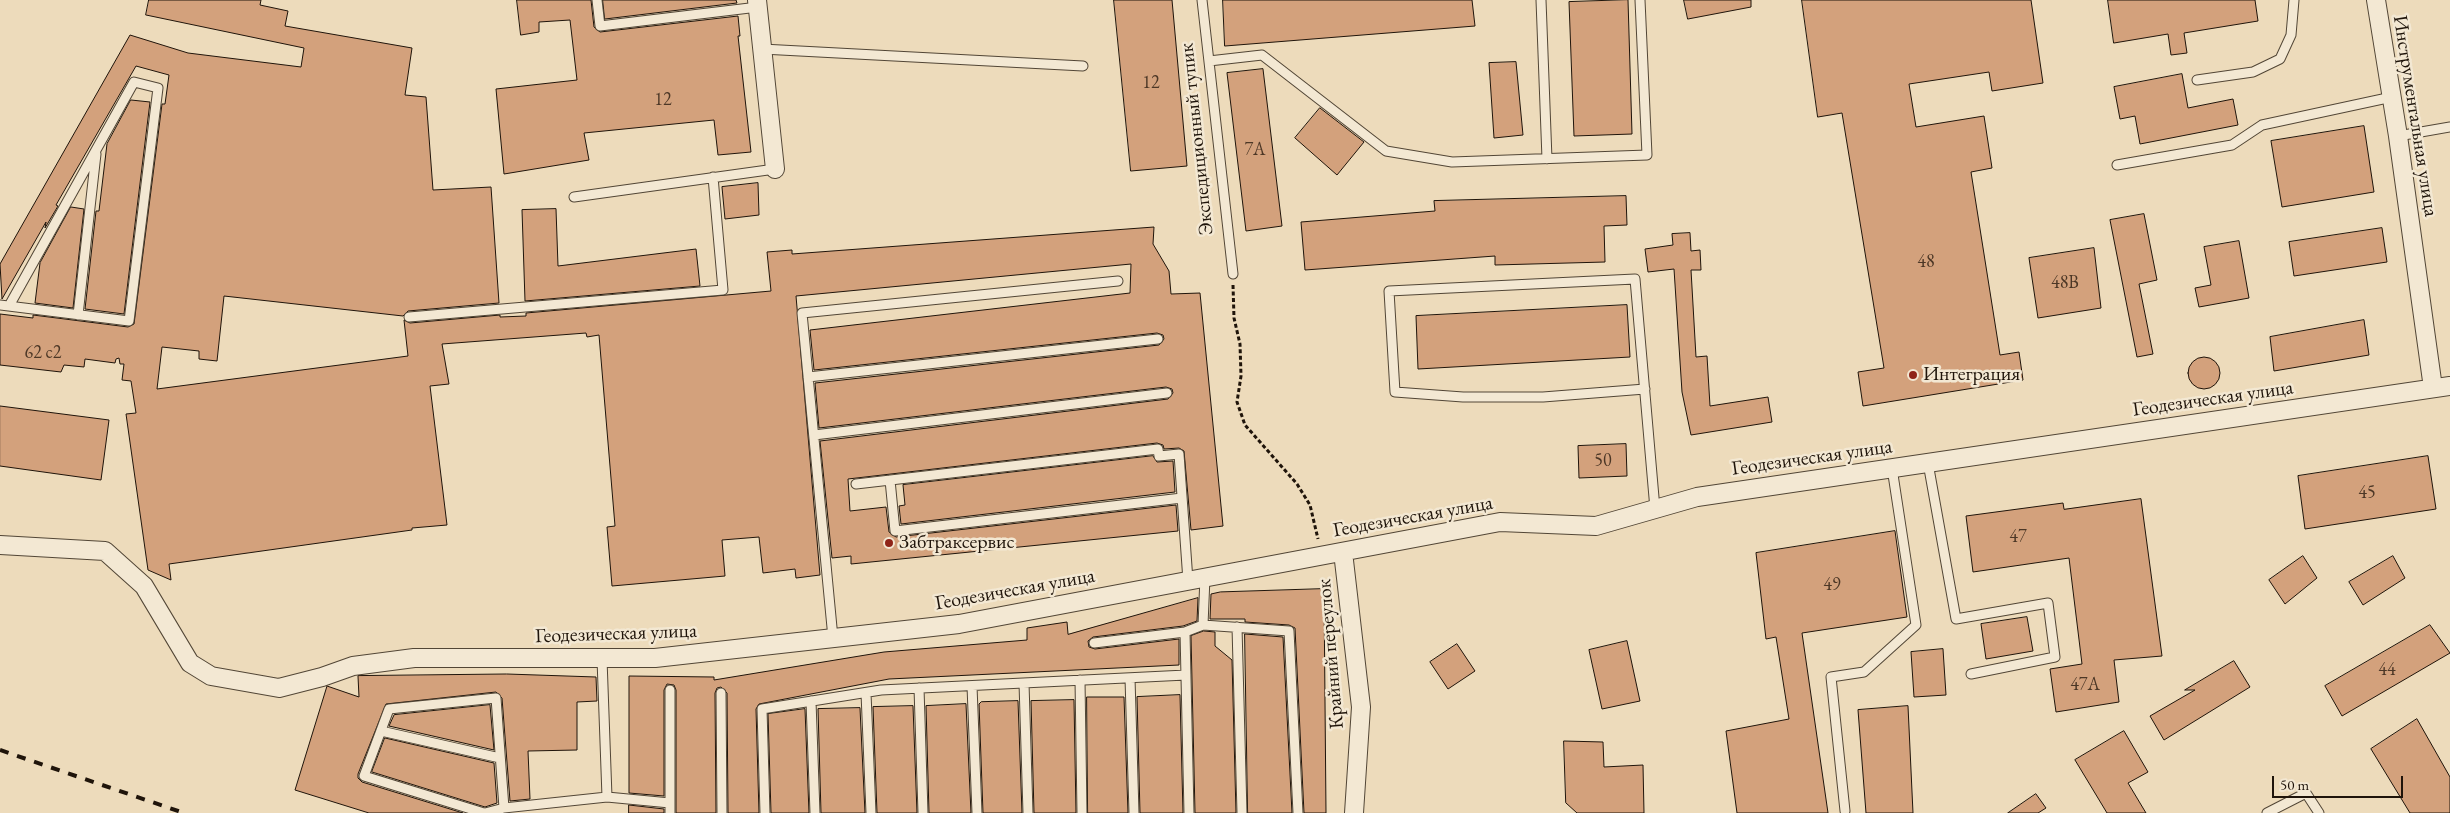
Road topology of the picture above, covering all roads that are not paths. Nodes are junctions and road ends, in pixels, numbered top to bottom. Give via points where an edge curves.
1 (597, 0) edge
2 (1202, 0) edge
3 (1541, 0) edge
4 (1640, 0) edge
5 (2294, 0) edge
6 (2376, 0) edge
7 (757, 3) edge
8 (762, 50) junction
9 (1209, 61) junction
10 (1083, 66) dead end
11 (2197, 80) dead end
12 (2392, 97) junction
13 (2450, 127) edge
14 (2398, 136) junction
15 (97, 150) junction
16 (1547, 159) junction
17 (2117, 165) dead end
18 (775, 169) joint
19 (713, 177) junction
20 (574, 197) dead end
21 (1233, 274) road end
22 (1118, 281) dead end
23 (5, 305) edge
24 (78, 315) junction
25 (409, 317) dead end
26 (1158, 339) dead end
27 (808, 377) junction
28 (2441, 387) edge
29 (1645, 389) junction
30 (1166, 393) dead end
31 (814, 435) junction
32 (1928, 463) junction
33 (1892, 468) junction
34 (890, 480) junction
35 (856, 484) dead end
36 (1182, 498) junction
37 (1655, 509) junction
38 (0, 545) edge
39 (1343, 552) junction
40 (1197, 579) junction
41 (1203, 625) junction
42 (1237, 627) junction
43 (1184, 632) junction
44 (833, 638) junction
45 (1094, 643) dead end
46 (602, 658) junction
47 (1971, 674) dead end
48 (1186, 675) junction
49 (1130, 678) junction
50 (1080, 680) junction
51 (1024, 683) junction
52 (972, 686) junction
53 (919, 688) junction
54 (670, 690) dead end
55 (866, 693) junction
56 (721, 694) dead end
57 (811, 701) junction
58 (381, 731) junction
59 (500, 758) junction
60 (607, 797) junction
61 (504, 808) junction
62 (670, 808) edge
63 (1845, 811) dead end
64 (484, 813) edge
65 (722, 813) edge
66 (765, 813) edge
67 (815, 813) edge
68 (871, 813) edge
69 (922, 813) edge
70 (977, 813) edge
71 (1028, 813) edge
72 (1082, 813) edge
73 (1134, 813) edge
74 (1189, 813) edge
75 (1242, 813) edge
76 (1298, 813) edge
77 (1354, 813) edge
78 (2267, 813) edge
79 (2319, 813) edge

1 - 7 lane via 600,26
2 - 9 lane, Экспедиционный тупик
3 - 16 lane
4 - 16 lane via 1647,155
5 - 11 lane via 2290,35 2280,59 2253,72
6 - 12 street, Инструментальная улица
7 - 8 street
8 - 10 lane
8 - 18 street
9 - 16 lane via 1262,55 1386,151 1452,162
9 - 21 lane, Экспедиционный тупик
12 - 14 street, Инструментальная улица
12 - 17 lane via 2262,125 2232,144
13 - 14 lane
14 - 28 street, Инструментальная улица
15 - 23 lane
15 - 24 lane
15 - 24 lane via 134,82 158,88 129,321
18 - 19 lane
19 - 20 lane
19 - 25 lane via 724,290
22 - 27 lane via 802,313
23 - 24 lane
26 - 27 lane
27 - 31 lane
28 - 32 street, Геодезическая улица
29 - 29 lane via 1635,279 1389,291 1396,392 1543,398
29 - 37 lane
30 - 31 lane
31 - 44 lane
32 - 33 street, Геодезическая улица
32 - 47 lane via 1956,619 2048,603 2054,657
33 - 37 street, Геодезическая улица via 1697,497
33 - 63 lane via 1916,625 1864,672 1831,677
34 - 35 lane
34 - 36 lane via 895,531
34 - 36 lane via 1158,449 1159,456 1178,454
36 - 40 lane
37 - 39 street, Геодезическая улица via 1596,526 1500,522
38 - 46 street, Геодезическая улица via 105,550 144,586 190,663 211,676 279,688 380,661 414,658
39 - 40 street, Геодезическая улица
39 - 77 street, Крайний переулок via 1361,707
40 - 41 lane
40 - 44 street, Геодезическая улица via 959,624
41 - 42 lane
41 - 43 lane
42 - 75 lane
42 - 76 lane via 1289,631
43 - 45 lane
43 - 48 lane
44 - 46 street, Геодезическая улица via 655,658
46 - 60 lane
48 - 49 lane
48 - 74 lane
49 - 50 lane
49 - 73 lane
50 - 51 lane
50 - 72 lane
51 - 52 lane
51 - 71 lane
52 - 53 lane
52 - 70 lane
53 - 55 lane
53 - 69 lane
54 - 62 lane
55 - 57 lane
55 - 68 lane
56 - 65 lane
57 - 66 lane via 762,709
57 - 67 lane
58 - 59 lane
58 - 59 lane via 389,709 496,698
58 - 64 lane via 364,776
59 - 61 lane
60 - 61 lane
60 - 62 lane
61 - 64 lane
78 - 79 lane via 2306,793

